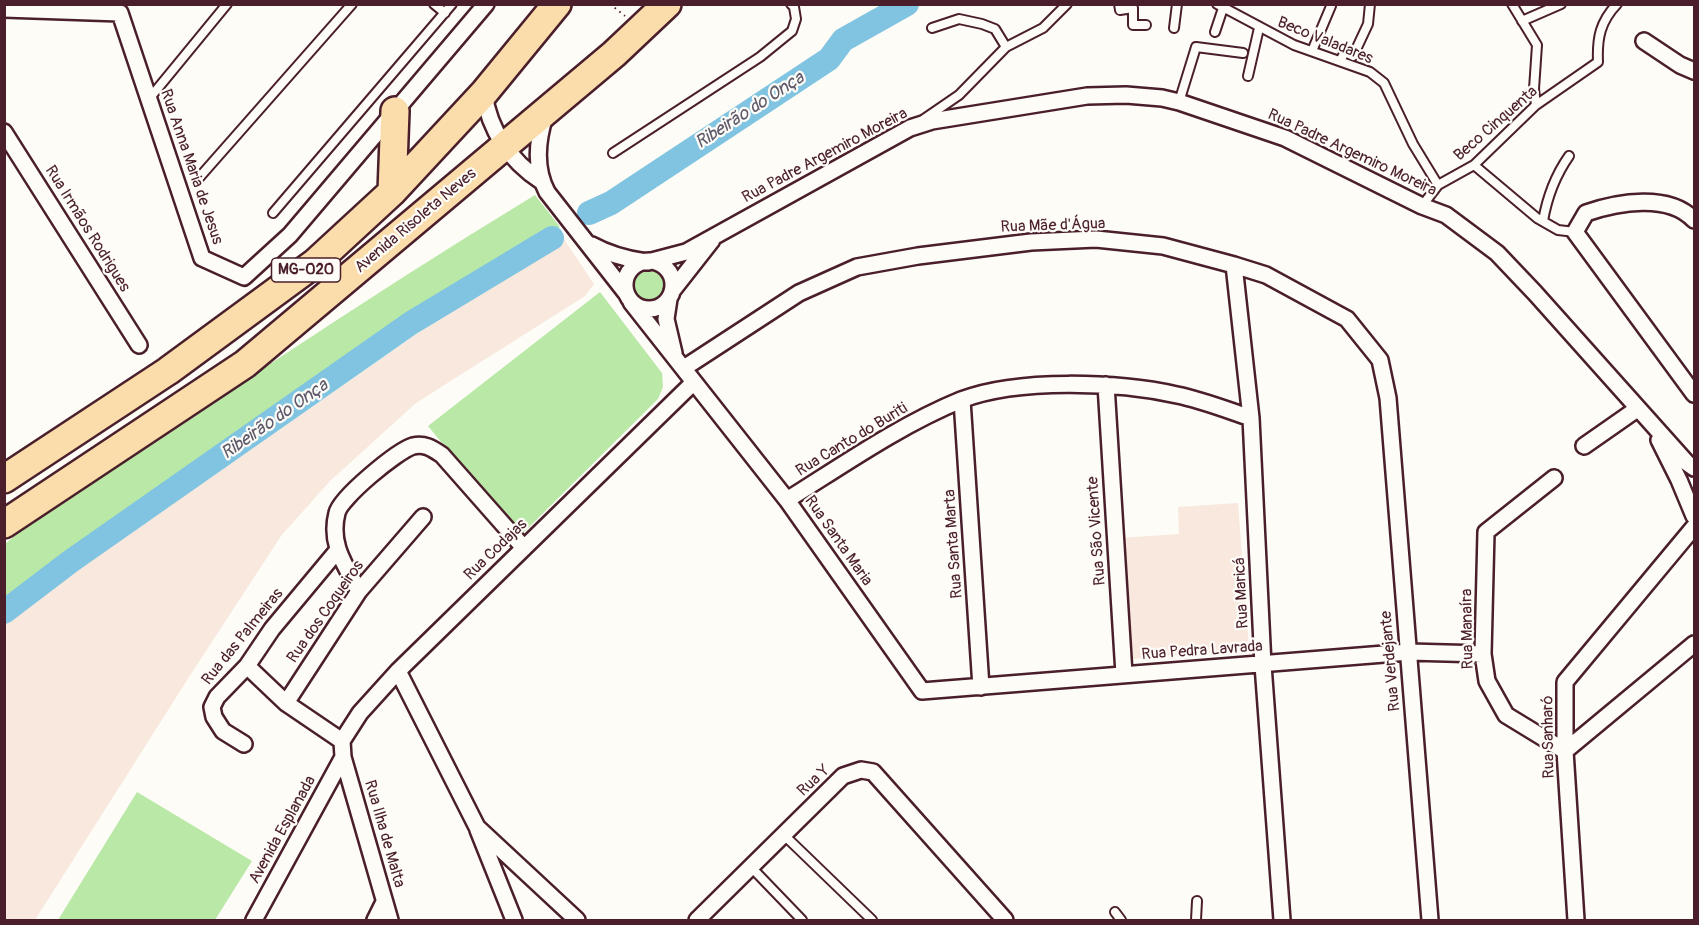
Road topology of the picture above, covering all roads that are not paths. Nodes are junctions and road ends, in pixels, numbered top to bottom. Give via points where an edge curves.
1 (226, 4) edge
2 (352, 4) edge
3 (434, 4) edge
4 (452, 4) edge
5 (486, 4) edge
6 (557, 4) edge
7 (667, 4) edge
8 (791, 4) edge
9 (1067, 4) edge
10 (1119, 4) edge
11 (1177, 4) edge
12 (1370, 4) edge
13 (1512, 4) edge
14 (1561, 4) edge
15 (1617, 4) edge
16 (1220, 6) edge
17 (1331, 6) dead end
18 (4, 9) edge
19 (445, 13) junction
20 (1522, 21) junction
21 (1146, 25) dead end
22 (932, 28) dead end
23 (1174, 28) dead end
24 (1259, 28) junction
25 (1215, 32) dead end
26 (1644, 41) dead end
27 (1006, 47) junction
28 (1312, 51) junction
29 (1243, 52) dead end
30 (1340, 62) junction
31 (1695, 71) edge
32 (1248, 76) dead end
33 (484, 93) junction
34 (149, 99) junction
35 (1179, 102) junction
36 (1536, 105) junction
37 (395, 111) junction
38 (547, 111) junction
39 (910, 128) junction
40 (4, 132) edge
41 (505, 147) junction
42 (613, 153) dead end
43 (1569, 156) dead end
44 (1474, 165) junction
45 (197, 180) dead end
46 (1438, 185) junction
47 (544, 186) junction
48 (392, 192) junction
49 (1422, 206) junction
50 (273, 213) dead end
51 (1695, 220) edge
52 (1543, 221) junction
53 (1575, 232) junction
54 (716, 236) junction
55 (582, 237) junction
56 (647, 262) junction
57 (1234, 265) junction
58 (671, 295) junction
59 (629, 298) junction
60 (139, 345) dead end
61 (679, 364) junction
62 (694, 382) junction
63 (1106, 385) junction
64 (1695, 394) edge
65 (1388, 398) joint
66 (962, 400) junction
67 (1637, 409) junction
68 (1251, 418) junction
69 (1649, 422) junction
70 (1584, 446) dead end
71 (1691, 466) edge
72 (1554, 478) dead end
73 (4, 479) edge
74 (1695, 481) edge
75 (788, 500) junction
76 (1695, 516) edge
77 (423, 517) dead end
78 (4, 524) edge
79 (1695, 527) edge
80 (524, 548) junction
81 (337, 551) junction
82 (359, 591) junction
83 (1695, 644) edge
84 (1409, 652) junction
85 (1484, 654) junction
86 (1263, 665) junction
87 (247, 666) junction
88 (398, 671) junction
89 (1124, 674) junction
90 (981, 687) junction
91 (922, 691) joint
92 (286, 703) junction
93 (342, 741) junction
94 (244, 744) dead end
95 (1565, 751) junction
96 (343, 757) junction
97 (477, 827) junction
98 (784, 835) junction
99 (751, 867) junction
100 (1197, 900) dead end
101 (384, 902) junction
102 (1115, 912) dead end
103 (254, 921) edge
104 (375, 921) edge
105 (390, 921) edge
106 (514, 921) edge
107 (577, 921) edge
108 (697, 921) edge
109 (802, 921) edge
110 (872, 921) edge
111 (1005, 921) edge
112 (1121, 921) edge
113 (1196, 921) edge
114 (1282, 921) edge
115 (1430, 921) edge
116 (1576, 921) edge

1 - 34 lane
2 - 45 lane
3 - 19 lane
4 - 19 lane
5 - 37 street, Rua Anna Maria de Jesus
6 - 33 highway, Avenida Risoleta Neves / MG-020
7 - 38 highway, Avenida Risoleta Neves / MG-020
8 - 42 lane via 796,19 792,31 760,57
9 - 27 lane via 1043,28
10 - 21 lane via 1120,10 1133,8 1133,25
11 - 23 lane
12 - 30 lane via 1368,24 1353,56 1345,52
13 - 20 lane
14 - 20 lane
15 - 36 lane, Beco Cinquenta via 1597,40 1598,62
16 - 24 lane, Beco Valadares
16 - 25 lane
17 - 28 lane
18 - 34 street, Rua Anna Maria de Jesus via 120,14
19 - 50 lane
20 - 36 lane via 1537,45
22 - 27 lane via 960,20 982,24 995,29
24 - 28 lane, Beco Valadares
24 - 32 lane
26 - 31 street
27 - 39 lane via 959,95
28 - 30 lane, Beco Valadares
29 - 35 lane via 1196,47
30 - 46 lane, Beco Valadares via 1370,72 1384,83
33 - 41 street, Rua Santa Maria via 491,122
33 - 48 highway, Avenida Risoleta Neves / MG-020
34 - 37 street, Rua Anna Maria de Jesus via 202,258 244,277 290,236
35 - 39 street, Rua Padre Argemiro Moreira via 1126,95 1087,96
35 - 49 street, Rua Padre Argemiro Moreira via 1285,138
36 - 44 lane, Beco Cinquenta
37 - 48 highway
38 - 41 highway, Avenida Risoleta Neves / MG-020
38 - 47 street via 538,163
39 - 54 street, Rua Padre Argemiro Moreira
40 - 60 street, Rua Irmãos Rodrigues
41 - 47 street, Rua Santa Maria
41 - 78 highway, Avenida Risoleta Neves / MG-020 via 245,364
43 - 52 lane via 1547,201
44 - 46 lane, Beco Cinquenta
44 - 52 lane
46 - 49 lane, Beco Cinquenta
47 - 55 street, Rua Santa Maria
48 - 73 highway, Avenida Risoleta Neves / MG-020 via 315,263 168,371
49 - 67 street, Rua Padre Argemiro Moreira via 1446,215 1497,253
51 - 53 street via 1686,211 1654,203 1610,205 1587,213
52 - 53 lane via 1558,230
53 - 64 street
54 - 56 street, Rua Padre Argemiro Moreira via 686,252
54 - 58 street, Rua Padre Argemiro Moreira
55 - 56 street, Rua Santa Maria via 626,260
55 - 59 street, Rua Santa Maria
56 - 58 street via 667,270 673,284
56 - 59 street via 628,273
57 - 61 street, Rua Mãe d'Água via 1163,246 1096,239 1030,242 918,256 857,267 799,292
57 - 65 street, Rua Mãe d'Água via 1266,275 1347,319 1380,360
57 - 68 street, Rua Maricá
58 - 59 street via 658,308 651,309 637,306
58 - 61 street, Rua Santa Maria via 666,319
59 - 61 street, Rua Santa Maria
61 - 62 street, Rua Santa Maria
62 - 75 street, Rua Santa Maria
62 - 80 street, Rua Codajas
63 - 66 street, Rua Canto do Buriti via 1034,386
63 - 68 street, Rua Canto do Buriti via 1178,395
63 - 89 street, Rua São Vicente
65 - 84 street, Rua Verdejante
66 - 75 street, Rua Canto do Buriti via 884,439
66 - 90 street, Rua Santa Marta
67 - 69 street, Rua Padre Argemiro Moreira
67 - 70 street
68 - 86 street, Rua Maricá
69 - 71 street, Rua Padre Argemiro Moreira
69 - 76 street
71 - 74 street, Rua Padre Argemiro Moreira
72 - 85 street, Rua Manaíra via 1486,532
75 - 91 street, Rua Santa Maria
77 - 82 street, Rua dos Coqueiros
79 - 95 street, Rua Sanharó via 1565,682
80 - 81 street via 442,455 429,446 413,446 393,456 337,510
80 - 88 street, Rua Codajas
81 - 82 street
81 - 87 street, Rua das Palmeiras via 272,628
82 - 92 street, Rua dos Coqueiros
83 - 95 street
84 - 85 street, Rua Pedra Lavrada
84 - 86 street, Rua Pedra Lavrada
84 - 115 street, Rua Verdejante
85 - 95 street, Rua Manaíra via 1487,681 1506,715
86 - 89 street, Rua Pedra Lavrada
86 - 114 street, Rua Maricá
87 - 92 street
87 - 94 street, Rua das Palmeiras via 212,707 223,731
88 - 93 street, Rua Codajas via 360,712
88 - 97 street
89 - 90 street, Rua Pedra Lavrada
90 - 91 street, Rua Pedra Lavrada
92 - 93 street
93 - 96 street
95 - 116 street, Rua Sanharó
96 - 101 street, Rua Ilha de Malta
96 - 103 street, Avenida Esplanada
97 - 106 street
97 - 107 street
98 - 99 street, Rua Y
98 - 110 lane
98 - 111 street, Rua Y via 843,776 861,770 873,772
99 - 108 street, Rua Y
99 - 109 lane
100 - 113 lane
101 - 104 street
101 - 105 street, Rua Ilha de Malta
102 - 112 lane

